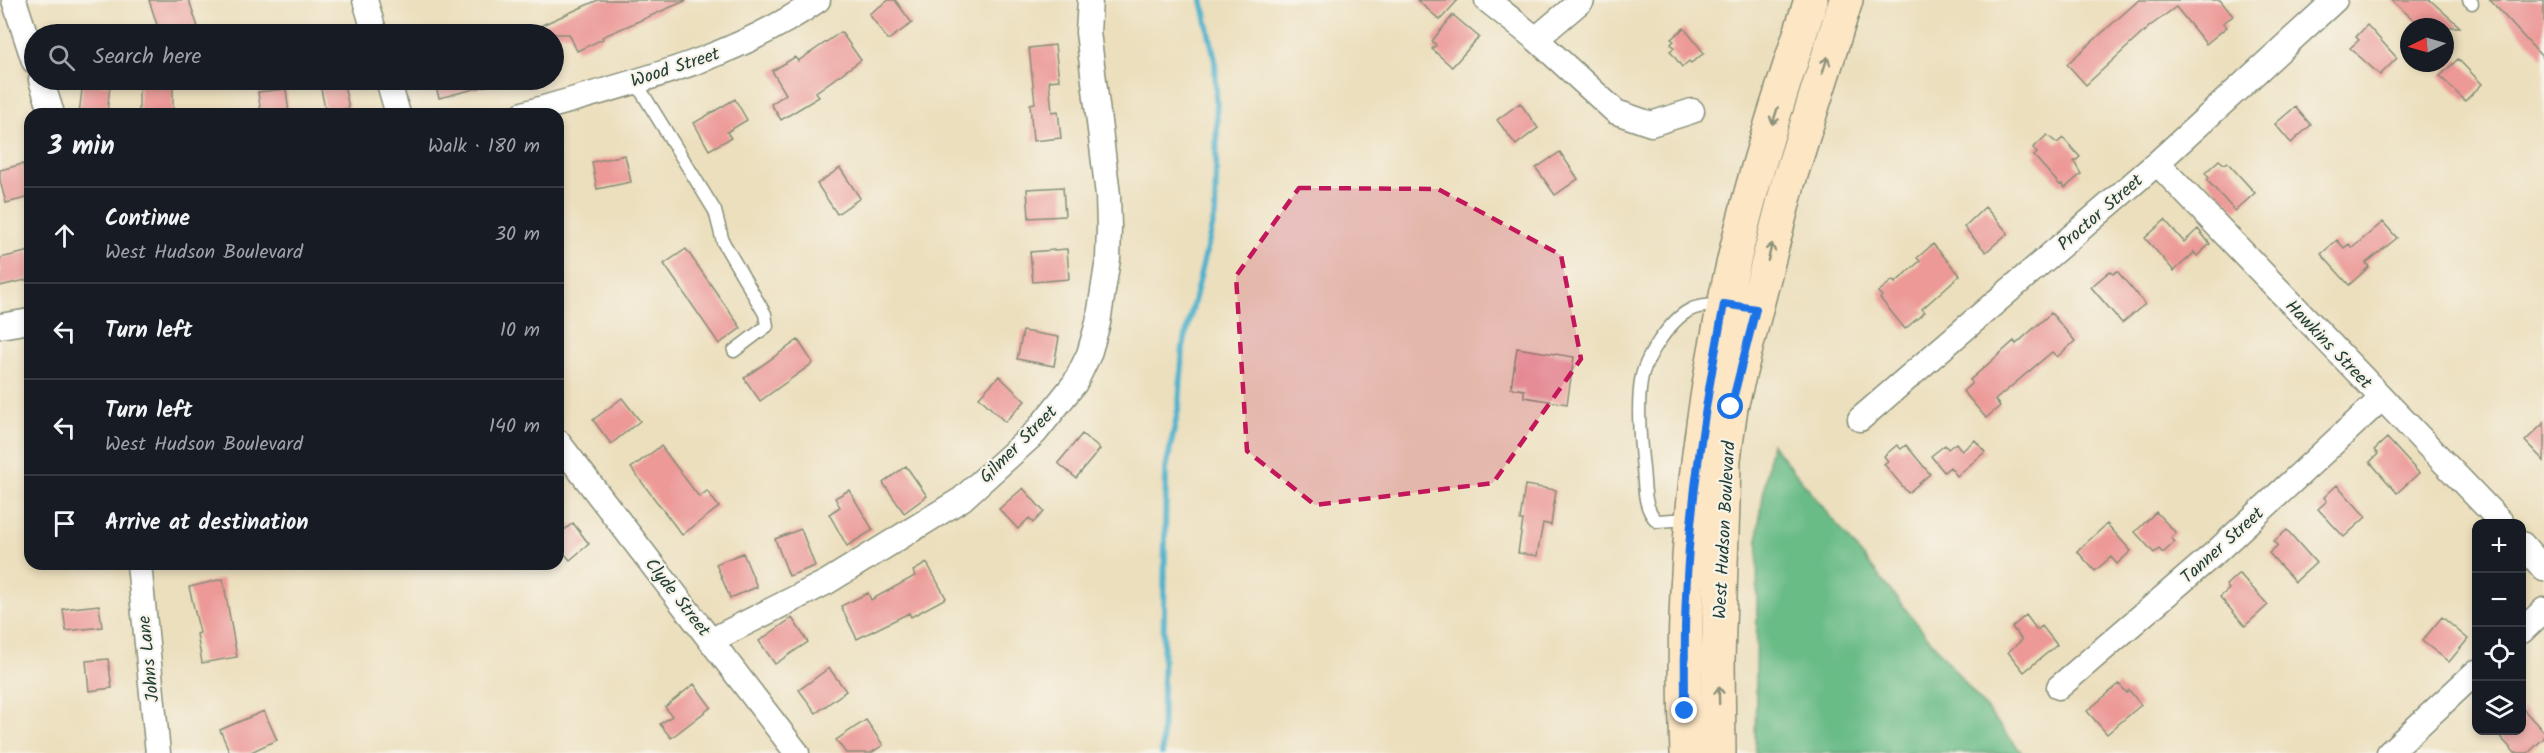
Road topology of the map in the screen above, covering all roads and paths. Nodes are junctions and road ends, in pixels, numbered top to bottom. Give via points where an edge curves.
1 (14, 0) edge
2 (365, 0) edge
3 (1090, 0) edge
4 (1487, 0) edge
5 (1582, 0) edge
6 (1811, 0) edge
7 (1846, 0) edge
8 (2335, 0) edge
9 (814, 1) edge
10 (372, 24) edge
11 (24, 31) edge
12 (1536, 39) junction
13 (635, 81) junction
14 (44, 90) edge
15 (391, 90) edge
16 (50, 108) edge
17 (396, 108) edge
18 (543, 108) edge
19 (1692, 111) dead end
20 (2157, 163) junction
21 (1740, 307) junction
22 (24, 322) edge
23 (0, 326) edge
24 (734, 351) dead end
25 (2381, 399) junction
26 (1860, 419) dead end
27 (564, 450) edge
28 (1692, 519) junction
29 (2498, 519) edge
30 (2526, 549) edge
31 (2544, 569) edge
32 (140, 570) edge
33 (2544, 610) edge
34 (2526, 627) edge
35 (712, 640) junction
36 (2472, 676) edge
37 (2059, 687) dead end
38 (158, 753) edge
39 (797, 753) edge
40 (1687, 753) edge
41 (1719, 753) edge
42 (2389, 753) edge

1 - 11 street
2 - 10 street
3 - 35 street, Gilmer Street via 1088,32 1108,195 1108,259 1098,323 1075,383 1035,433 962,500 827,582
4 - 12 street
5 - 12 street
6 -> 21 main road, West Hudson Boulevard via 1749,199
21 -> 7 main road, West Hudson Boulevard via 1788,184
8 - 20 street, Proctor Street
9 - 13 street, Wood Street via 758,37 710,58
12 - 19 street via 1616,112 1651,124
13 - 18 street, Wood Street
13 - 24 lane via 716,211 723,242 765,314 766,326
14 - 16 street
15 - 17 street
20 - 25 street, Hawkins Street
20 - 26 street, Proctor Street
21 - 28 main road, West Hudson Boulevard via 1708,389
21 - 28 lane via 1689,310 1664,334 1641,380 1640,437 1647,507 1657,521
41 -> 21 main road, West Hudson Boulevard via 1724,459
22 - 23 street
25 - 29 street, Hawkins Street
25 - 37 street, Tanner Street via 2216,552
27 - 35 street, Clyde Street
28 - 40 main road, West Hudson Boulevard via 1686,597
30 - 31 street
32 - 38 street, Johns Lane
33 - 34 street
35 - 39 street, Clyde Street
36 - 42 street

